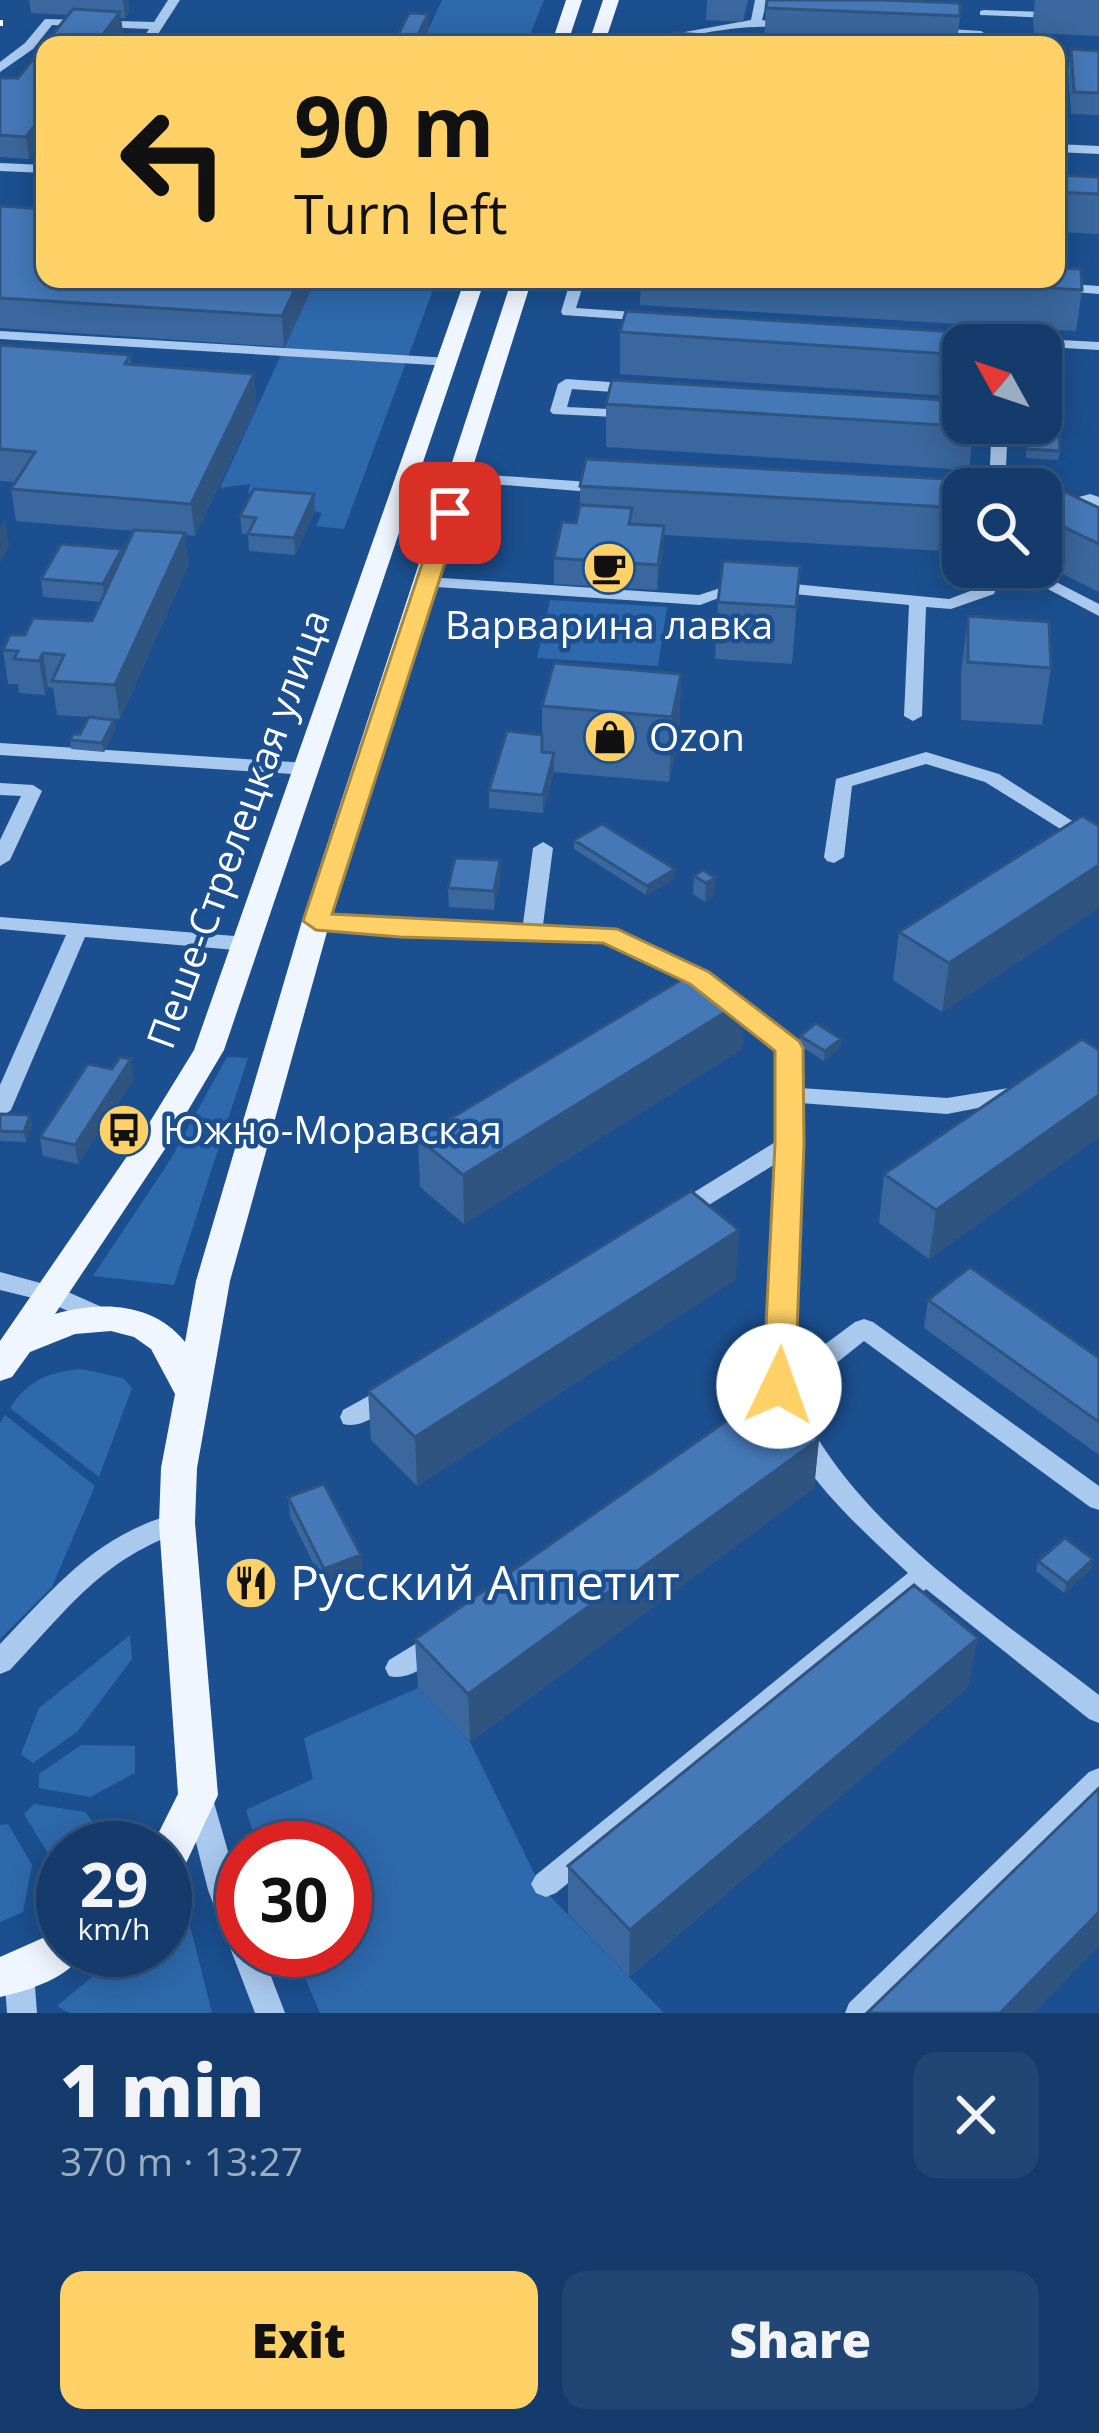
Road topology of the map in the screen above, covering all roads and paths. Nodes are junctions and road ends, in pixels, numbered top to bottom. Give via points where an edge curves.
1 (174, 0) edge
2 (574, 0) edge
3 (611, 0) edge
4 (761, 0) edge
5 (985, 7) edge
6 (1099, 17) edge
7 (756, 23) junction
8 (158, 26) junction
9 (801, 26) edge
10 (914, 31) edge
11 (37, 36) edge
12 (151, 36) edge
13 (562, 36) edge
14 (599, 36) edge
15 (675, 36) edge
16 (951, 36) edge
17 (36, 37) edge
18 (0, 45) edge
19 (29, 46) junction
20 (0, 68) edge
21 (1065, 149) edge
22 (1099, 151) edge
23 (0, 167) edge
24 (36, 169) edge
25 (472, 288) edge
26 (519, 288) edge
27 (575, 288) edge
28 (1058, 288) edge
29 (1099, 291) edge
30 (661, 318) edge
31 (0, 335) edge
32 (939, 337) edge
33 (942, 337) edge
34 (1062, 345) edge
35 (1099, 346) edge
36 (450, 362) junction
37 (649, 390) edge
38 (642, 416) edge
39 (932, 433) edge
40 (942, 433) edge
41 (461, 478) junction
42 (615, 489) edge
43 (1099, 504) edge
44 (1062, 506) edge
45 (428, 582) junction
46 (989, 588) edge
47 (1055, 588) edge
48 (918, 601) junction
49 (1099, 611) edge
50 (914, 716) dead end
51 (0, 749) edge
52 (307, 770) junction
53 (0, 789) edge
54 (3, 848) edge
55 (543, 848) dead end
56 (1099, 848) edge
57 (834, 857) dead end
58 (316, 921) junction
59 (0, 923) edge
60 (78, 930) junction
61 (532, 932) junction
62 (247, 944) junction
63 (1047, 1078) edge
64 (789, 1095) junction
65 (0, 1110) edge
66 (790, 1144) junction
67 (651, 1231) edge
68 (0, 1281) edge
69 (51, 1294) junction
70 (105, 1318) junction
71 (8, 1356) edge
72 (412, 1380) edge
73 (194, 1397) junction
74 (776, 1398) junction
75 (352, 1417) dead end
76 (1099, 1500) edge
77 (177, 1523) junction
78 (927, 1573) junction
79 (457, 1628) edge
80 (0, 1663) edge
81 (399, 1668) dead end
82 (1099, 1711) edge
83 (1099, 1781) edge
84 (198, 1795) junction
85 (185, 1821) edge
86 (216, 1863) edge
87 (546, 1884) dead end
88 (256, 1977) edge
89 (270, 2013) edge
90 (860, 2013) edge

1 - 8 street
2 - 13 main road
3 - 14 main road
4 - 7 street
5 - 6 street
7 - 9 street
7 - 15 street
8 - 11 street via 49,21
8 - 12 street
10 - 16 street
17 - 19 street
18 - 19 street
19 - 20 street
21 - 22 street
23 - 24 street
25 - 36 main road, Пеше-Стрелецкая улица
26 - 41 main road
27 - 30 street via 568,312
28 - 29 street
31 - 36 street
32 - 33 street
34 - 35 street
36 - 52 main road, Пеше-Стрелецкая улица
37 - 38 street via 566,384 558,410
39 - 40 street
41 - 42 street
41 - 45 main road
43 - 44 street
45 - 48 street via 700,600 746,585
45 - 58 main road
46 - 48 street via 951,604
47 - 49 street
48 - 50 street
51 - 52 street
52 - 62 main road, Пеше-Стрелецкая улица
53 - 54 street via 33,791
55 - 61 street
56 - 57 street via 992,778 926,758 843,784
58 - 61 street
58 - 73 main road via 213,1281
59 - 60 street
60 - 62 street
60 - 65 street
61 - 64 street via 608,935 689,984 789,1048
62 - 69 main road, Пеше-Стрелецкая улица via 208,1050
63 - 64 street via 1030,1091 947,1106
64 - 66 street
66 - 67 street
66 - 74 street
68 - 69 street
69 - 70 street
69 - 71 main road, Пеше-Стрелецкая улица
70 - 71 main road via 58,1323
70 - 73 main road via 163,1340
72 - 75 street
73 - 77 main road
74 - 76 street via 864,1328
74 - 78 street via 846,1499
77 - 80 street via 123,1542
77 - 84 main road
78 - 82 street
78 - 87 street
79 - 81 street
83 - 90 street
84 - 85 main road
84 - 86 street
88 - 89 street

